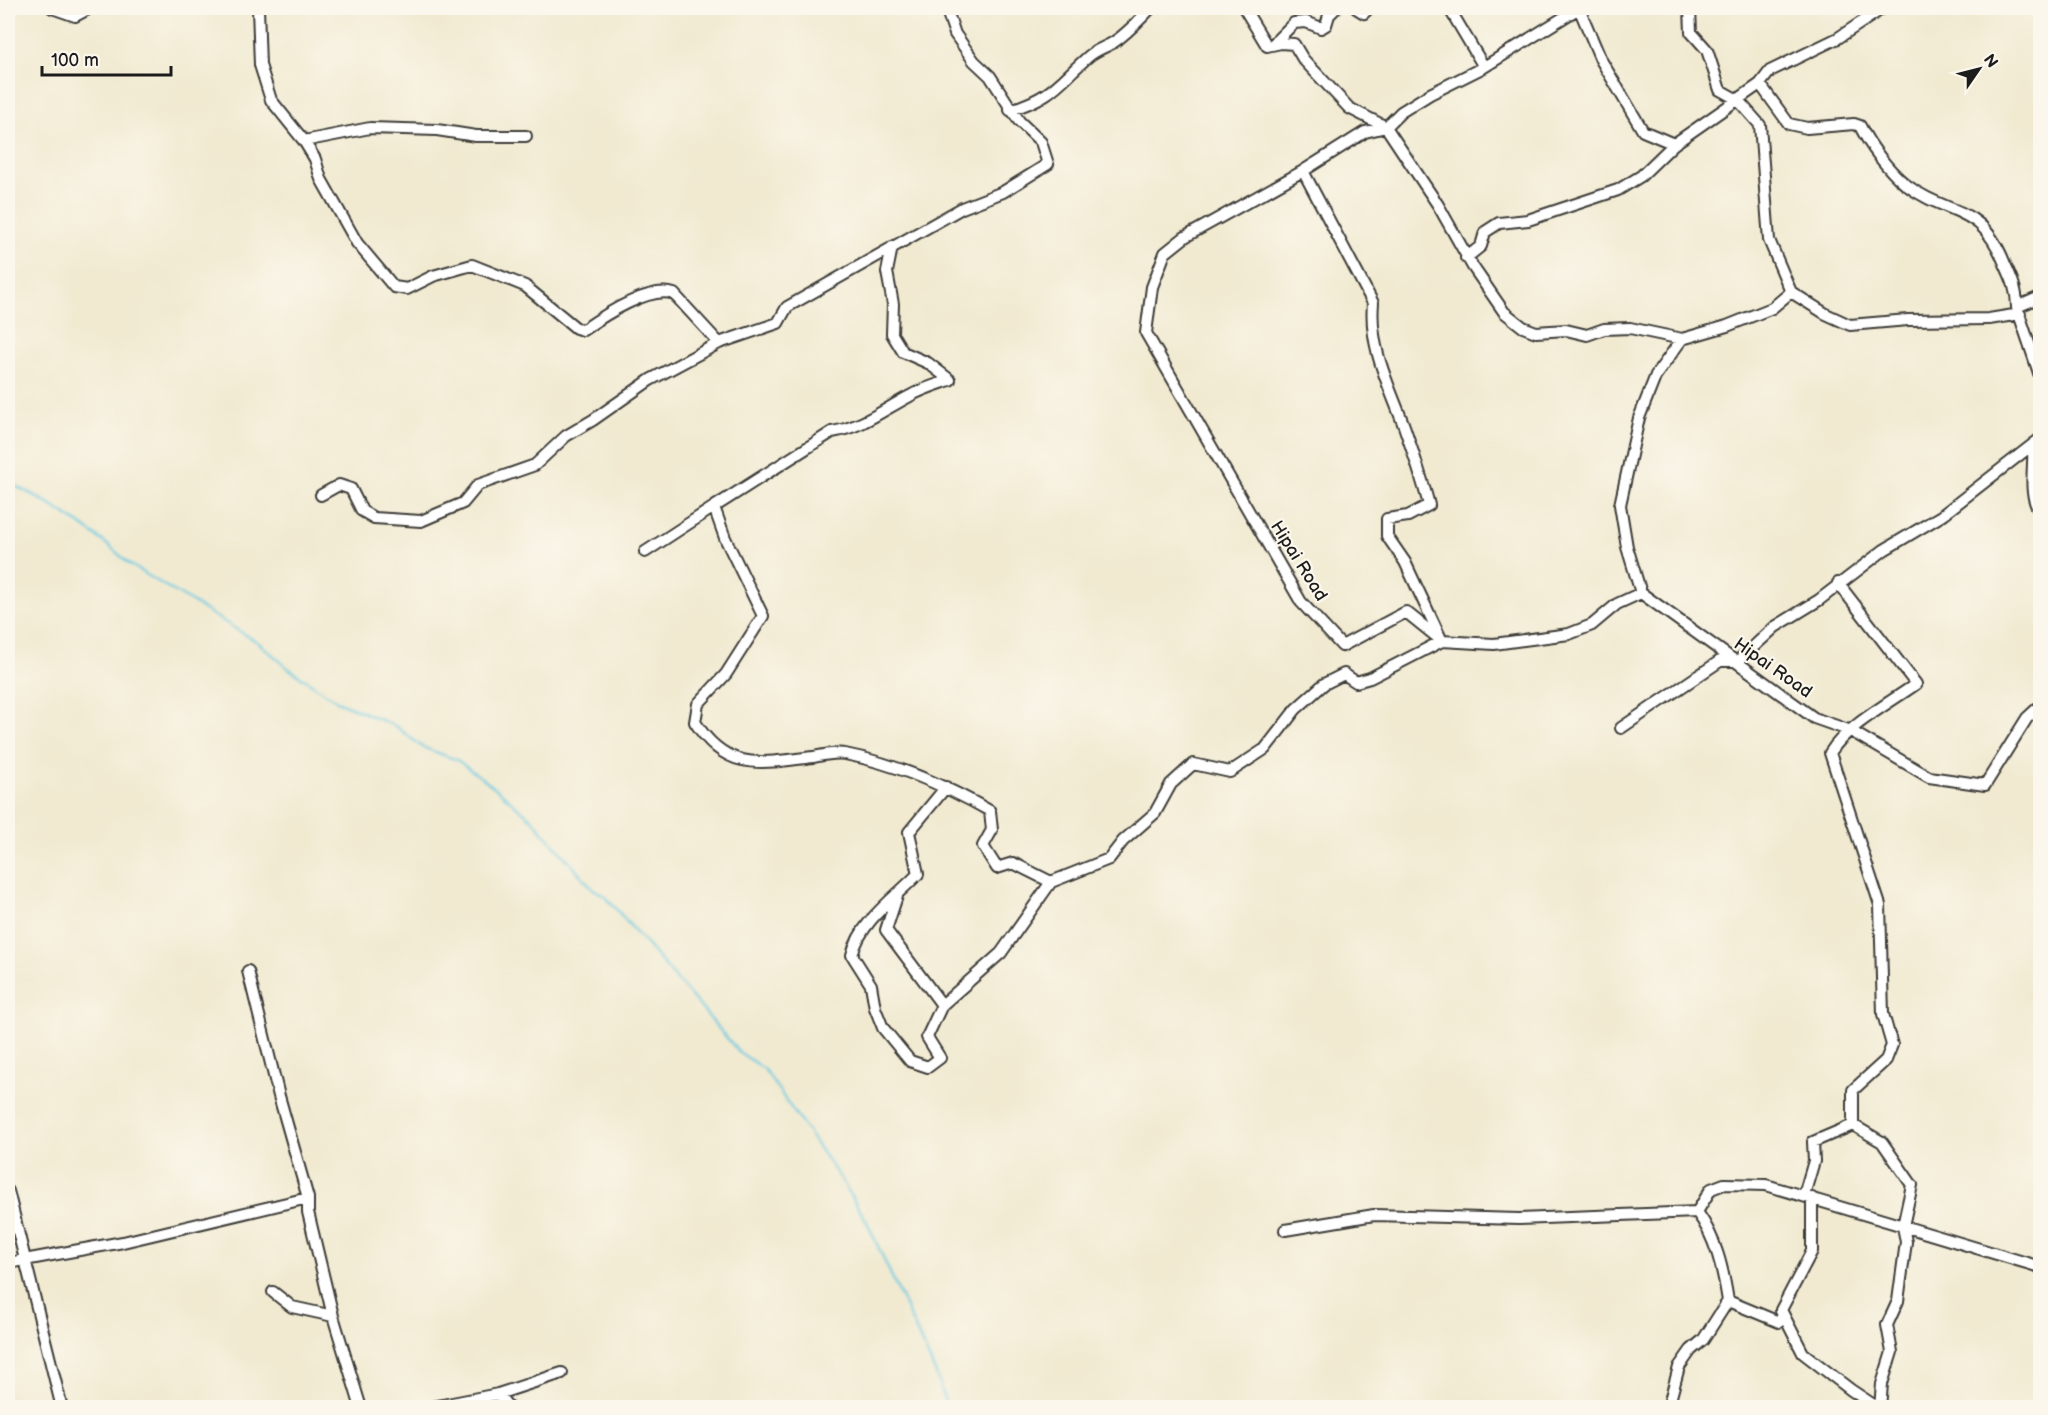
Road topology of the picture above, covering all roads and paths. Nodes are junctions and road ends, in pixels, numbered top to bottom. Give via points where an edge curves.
1 (52, 8) edge
2 (90, 8) edge
3 (258, 8) edge
4 (946, 8) edge
5 (1151, 8) edge
6 (1244, 8) edge
7 (1336, 8) edge
8 (1356, 8) edge
9 (1369, 8) edge
10 (1449, 8) edge
11 (1579, 8) edge
12 (1690, 8) edge
13 (1883, 8) edge
14 (1273, 44) junction
15 (1484, 68) junction
16 (1760, 84) junction
17 (1738, 100) junction
18 (1010, 110) junction
19 (1386, 127) junction
20 (526, 135) dead end
21 (304, 141) junction
22 (1674, 144) junction
23 (1303, 171) junction
24 (892, 247) junction
25 (1466, 258) junction
26 (1791, 292) junction
27 (2040, 297) edge
28 (2018, 311) junction
29 (1682, 339) junction
30 (719, 343) junction
31 (2040, 376) edge
32 (2037, 442) edge
33 (321, 495) dead end
34 (714, 507) junction
35 (2040, 512) edge
36 (645, 552) dead end
37 (1838, 583) junction
38 (1641, 593) junction
39 (1442, 641) junction
40 (1738, 661) junction
41 (2040, 706) edge
42 (1621, 728) dead end
43 (1851, 731) junction
44 (946, 786) junction
45 (1051, 882) junction
46 (897, 896) junction
47 (248, 971) dead end
48 (942, 1005) junction
49 (1853, 1125) junction
50 (8, 1191) edge
51 (1808, 1197) junction
52 (308, 1198) junction
53 (1697, 1212) junction
54 (1904, 1226) junction
55 (1285, 1230) dead end
56 (27, 1261) junction
57 (8, 1263) edge
58 (2040, 1266) edge
59 (273, 1292) dead end
60 (1728, 1301) junction
61 (1783, 1314) junction
62 (333, 1316) junction
63 (562, 1372) dead end
64 (498, 1394) junction
65 (62, 1407) edge
66 (361, 1407) edge
67 (427, 1407) edge
68 (509, 1407) edge
69 (1668, 1407) edge
70 (1879, 1407) edge

1 - 2 street via 75,16
3 - 21 street via 260,65 271,100
4 - 18 street via 955,34 990,76
5 - 18 street via 1130,31 1091,54 1063,83 1035,102
6 - 14 street via 1267,46
7 - 14 street via 1322,28 1306,22 1294,23
8 - 9 street via 1364,12
10 - 15 street
11 - 15 street, Hipai Road
11 - 22 street via 1601,60 1644,131
12 - 17 street via 1691,32 1707,50 1720,90
13 - 16 street via 1838,38 1770,71
14 - 19 street via 1294,44 1349,108
15 - 19 street, Hipai Road via 1430,94
16 - 17 street
16 - 28 street via 1789,124 1808,128 1860,126 1867,141 1905,183 1981,224 1998,246 2017,291
17 - 22 street
17 - 26 street via 1760,125 1769,240
18 - 24 street via 1041,142 1048,164 1003,192 962,208
19 - 23 street, Hipai Road via 1365,132
19 - 25 street via 1438,205
20 - 21 street via 476,136 437,130 370,128
21 - 30 street via 357,243 394,287 407,289 433,276 472,265 525,286 583,330 629,304 664,291 674,294
22 - 25 street via 1641,176 1618,190 1528,220 1499,223 1485,232 1482,246
23 - 39 street via 1373,303 1371,323 1377,359 1429,505 1408,516 1387,519 1387,536 1405,562
23 - 39 street, Hipai Road via 1185,237 1165,253 1152,286 1146,333 1301,602 1342,646 1406,612
24 - 30 street via 787,307 778,323
24 - 34 street via 887,272 893,304 892,334 903,352 928,363 950,380 906,398 878,417 832,432
25 - 29 street via 1504,312 1536,332 1566,330 1587,335 1604,329 1630,328
26 - 28 street via 1850,325 1989,319
26 - 29 street via 1772,308
27 - 28 street
28 - 31 street
29 - 38 street via 1656,375 1639,418 1620,505
30 - 33 street via 650,380 566,436 535,465 478,485 463,503 421,521 374,518 362,511 351,489 339,485
32 - 35 street via 2032,488
32 - 37 street via 1941,516
34 - 36 street
34 - 44 street via 763,616 726,674 698,704 695,722 704,736 742,763 842,753
37 - 40 street via 1819,600 1775,627
37 - 43 street via 1916,684
38 - 39 street via 1617,604 1592,625 1569,634 1494,644
38 - 40 street, Hipai Road
39 - 45 street via 1370,678 1356,682 1344,675 1324,684 1296,709 1265,749 1230,772 1193,764 1171,784 1155,813 1123,840 1109,859
40 - 42 street via 1720,661
40 - 43 street, Hipai Road via 1814,718
41 - 43 street, Hipai Road via 2027,718 1984,785 1929,777
43 - 49 street via 1830,753 1880,905 1883,1014 1892,1046 1886,1060 1853,1090
44 - 45 street via 990,811 992,830 983,846 997,868 1013,863
44 - 46 street via 909,832 918,874
45 - 48 street via 1001,953
46 - 48 street via 886,930
46 - 48 street via 880,907 852,955 871,986 883,1028 910,1061 928,1066 940,1058 927,1037
47 - 52 street
49 - 51 street via 1814,1142
49 - 54 street via 1882,1142 1912,1185
50 - 56 street
51 - 53 street via 1766,1185 1724,1184 1711,1189
51 - 54 street
51 - 61 street via 1812,1251 1781,1310
52 - 56 street
52 - 62 street
53 - 55 street via 1519,1219 1374,1215
53 - 60 street via 1708,1227
54 - 58 street
54 - 70 street via 1906,1242 1898,1301 1887,1325 1892,1352
56 - 57 street
56 - 65 street
59 - 62 street via 292,1307
60 - 61 street via 1779,1322
60 - 69 street via 1703,1340 1679,1367
61 - 70 street via 1803,1353
62 - 66 street
63 - 64 street
64 - 67 street
64 - 68 street

